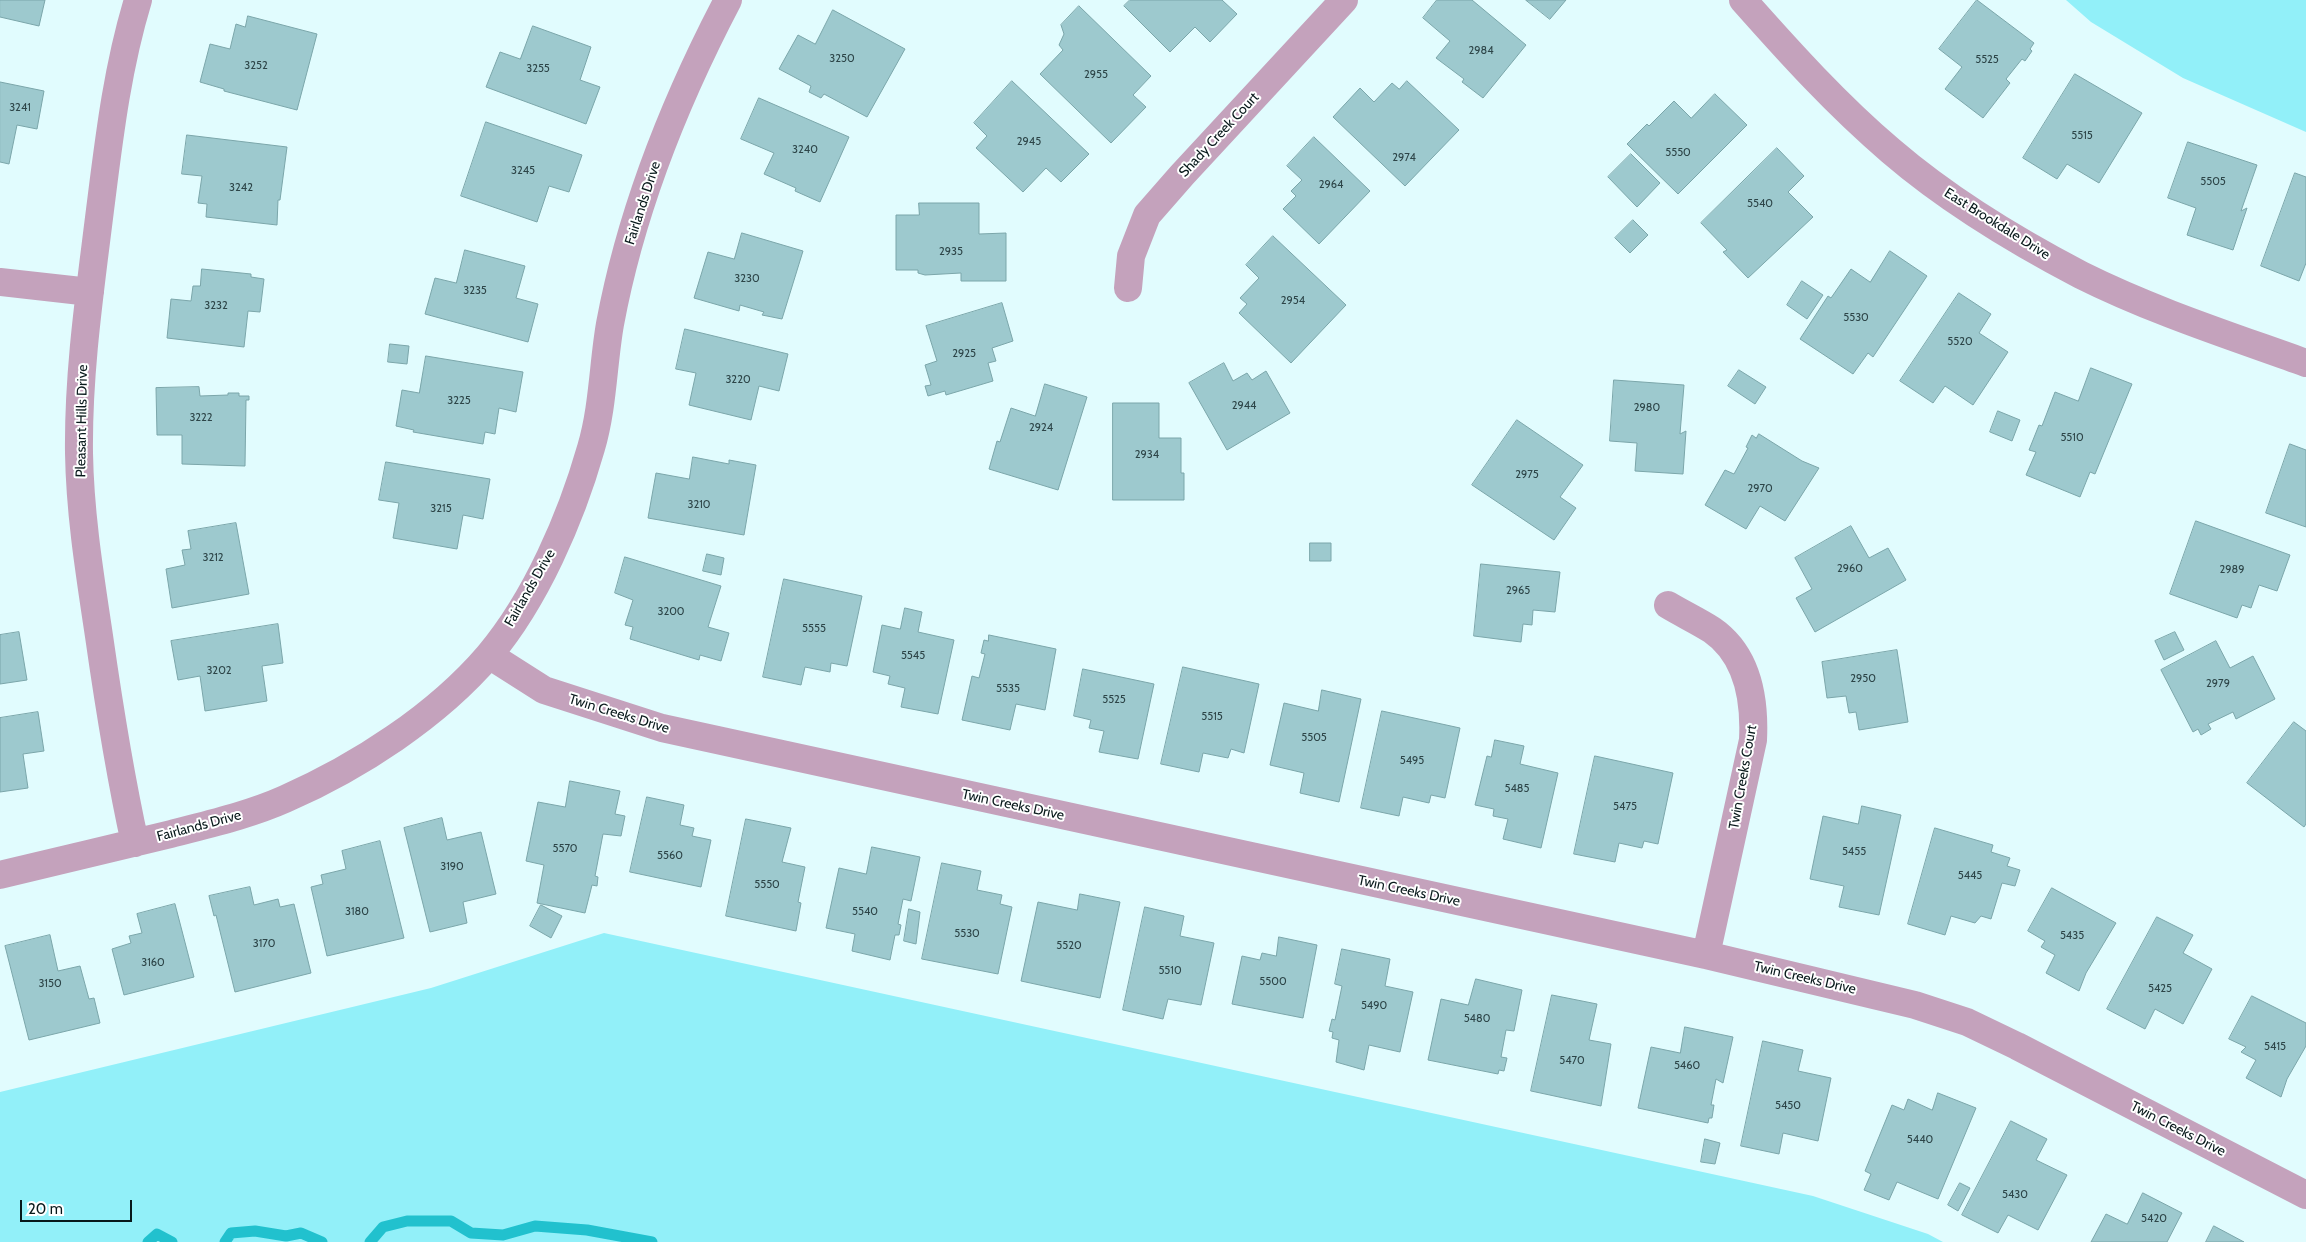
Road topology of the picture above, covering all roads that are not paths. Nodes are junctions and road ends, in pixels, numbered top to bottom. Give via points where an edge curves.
1 (138, 0) edge
2 (728, 0) edge
3 (1344, 0) edge
4 (1743, 0) edge
5 (0, 282) edge
6 (1128, 288) dead end
7 (90, 292) junction
8 (2306, 363) edge
9 (1668, 606) dead end
10 (489, 655) junction
11 (135, 843) junction
12 (0, 875) edge
13 (1706, 955) junction
14 (2306, 1195) edge

1 - 7 street, Pleasant Hills Drive via 115,96
2 - 10 street, Fairlands Drive via 704,47 645,193 610,324 592,445 573,501 548,561 522,608
3 - 6 street, Shady Creek Court via 1147,215 1131,256
4 - 8 street, East Brookdale Drive via 1829,94 1892,152 1947,194 2022,243 2158,309
5 - 7 street
7 - 11 street, Pleasant Hills Drive via 80,383 82,515 122,787
9 - 13 street, Twin Creeks Court via 1713,631 1738,657 1750,686 1754,711 1753,740
10 - 11 street, Fairlands Drive via 404,732 348,768 284,800 223,821
10 - 13 street, Twin Creeks Drive via 544,690 662,728
11 - 12 street, Fairlands Drive
13 - 14 street, Twin Creeks Drive via 1916,1005 1967,1022

